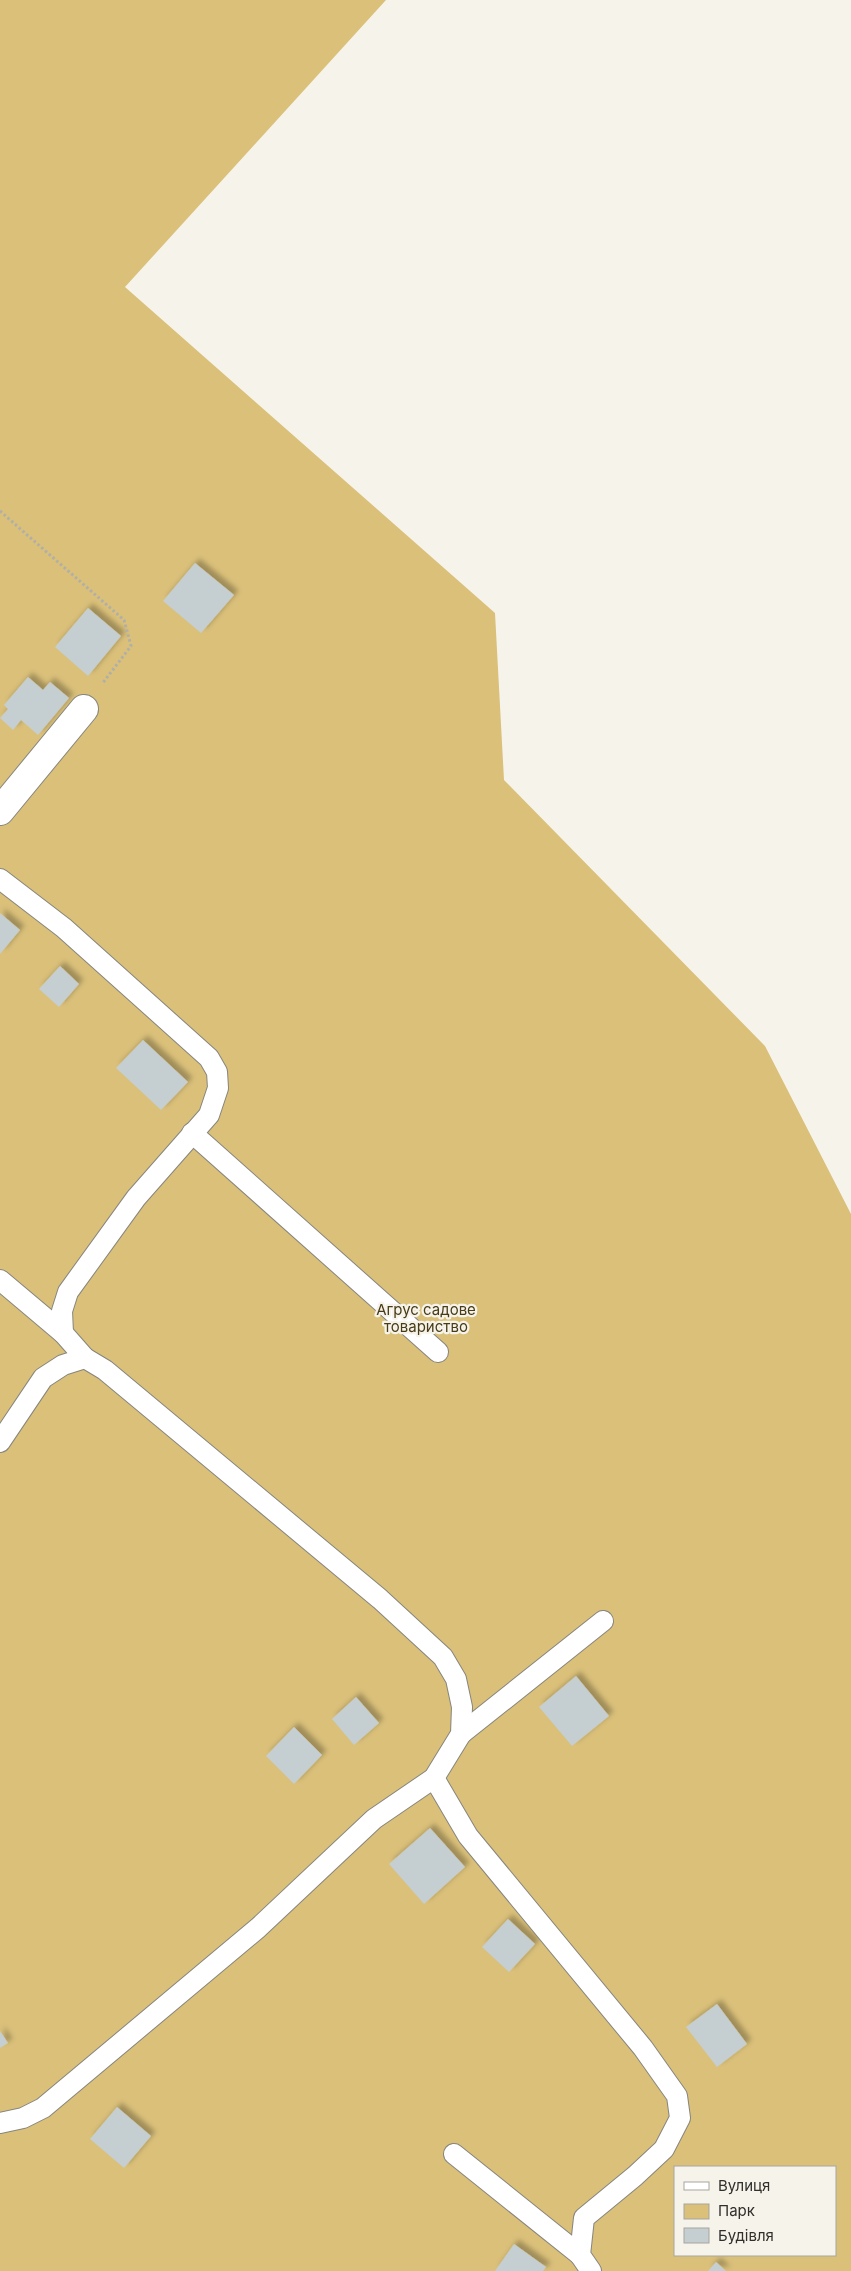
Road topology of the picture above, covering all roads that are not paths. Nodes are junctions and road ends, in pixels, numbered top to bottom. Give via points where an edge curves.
1 (84, 709) road end
2 (0, 811) edge
3 (0, 879) edge
4 (192, 1133) junction
5 (0, 1280) edge
6 (64, 1333) junction
7 (438, 1352) dead end
8 (85, 1358) junction
9 (0, 1442) edge
10 (603, 1621) dead end
11 (461, 1734) junction
12 (434, 1778) junction
13 (0, 2123) edge
14 (454, 2154) dead end
15 (585, 2263) edge

1 - 2 street
3 - 4 lane via 64,928 209,1058 217,1072 218,1088 209,1115
4 - 6 lane via 136,1198 68,1292 62,1311
4 - 7 lane
5 - 6 lane
6 - 8 lane
8 - 9 lane via 63,1365 43,1378
8 - 11 lane via 105,1370 365,1586 443,1657 456,1679 462,1707
10 - 11 lane
11 - 12 lane
12 - 13 lane via 374,1819 258,1928 43,2108 23,2118
12 - 15 lane via 468,1836 643,2048 676,2096 680,2118 664,2148 584,2218
14 - 15 lane

